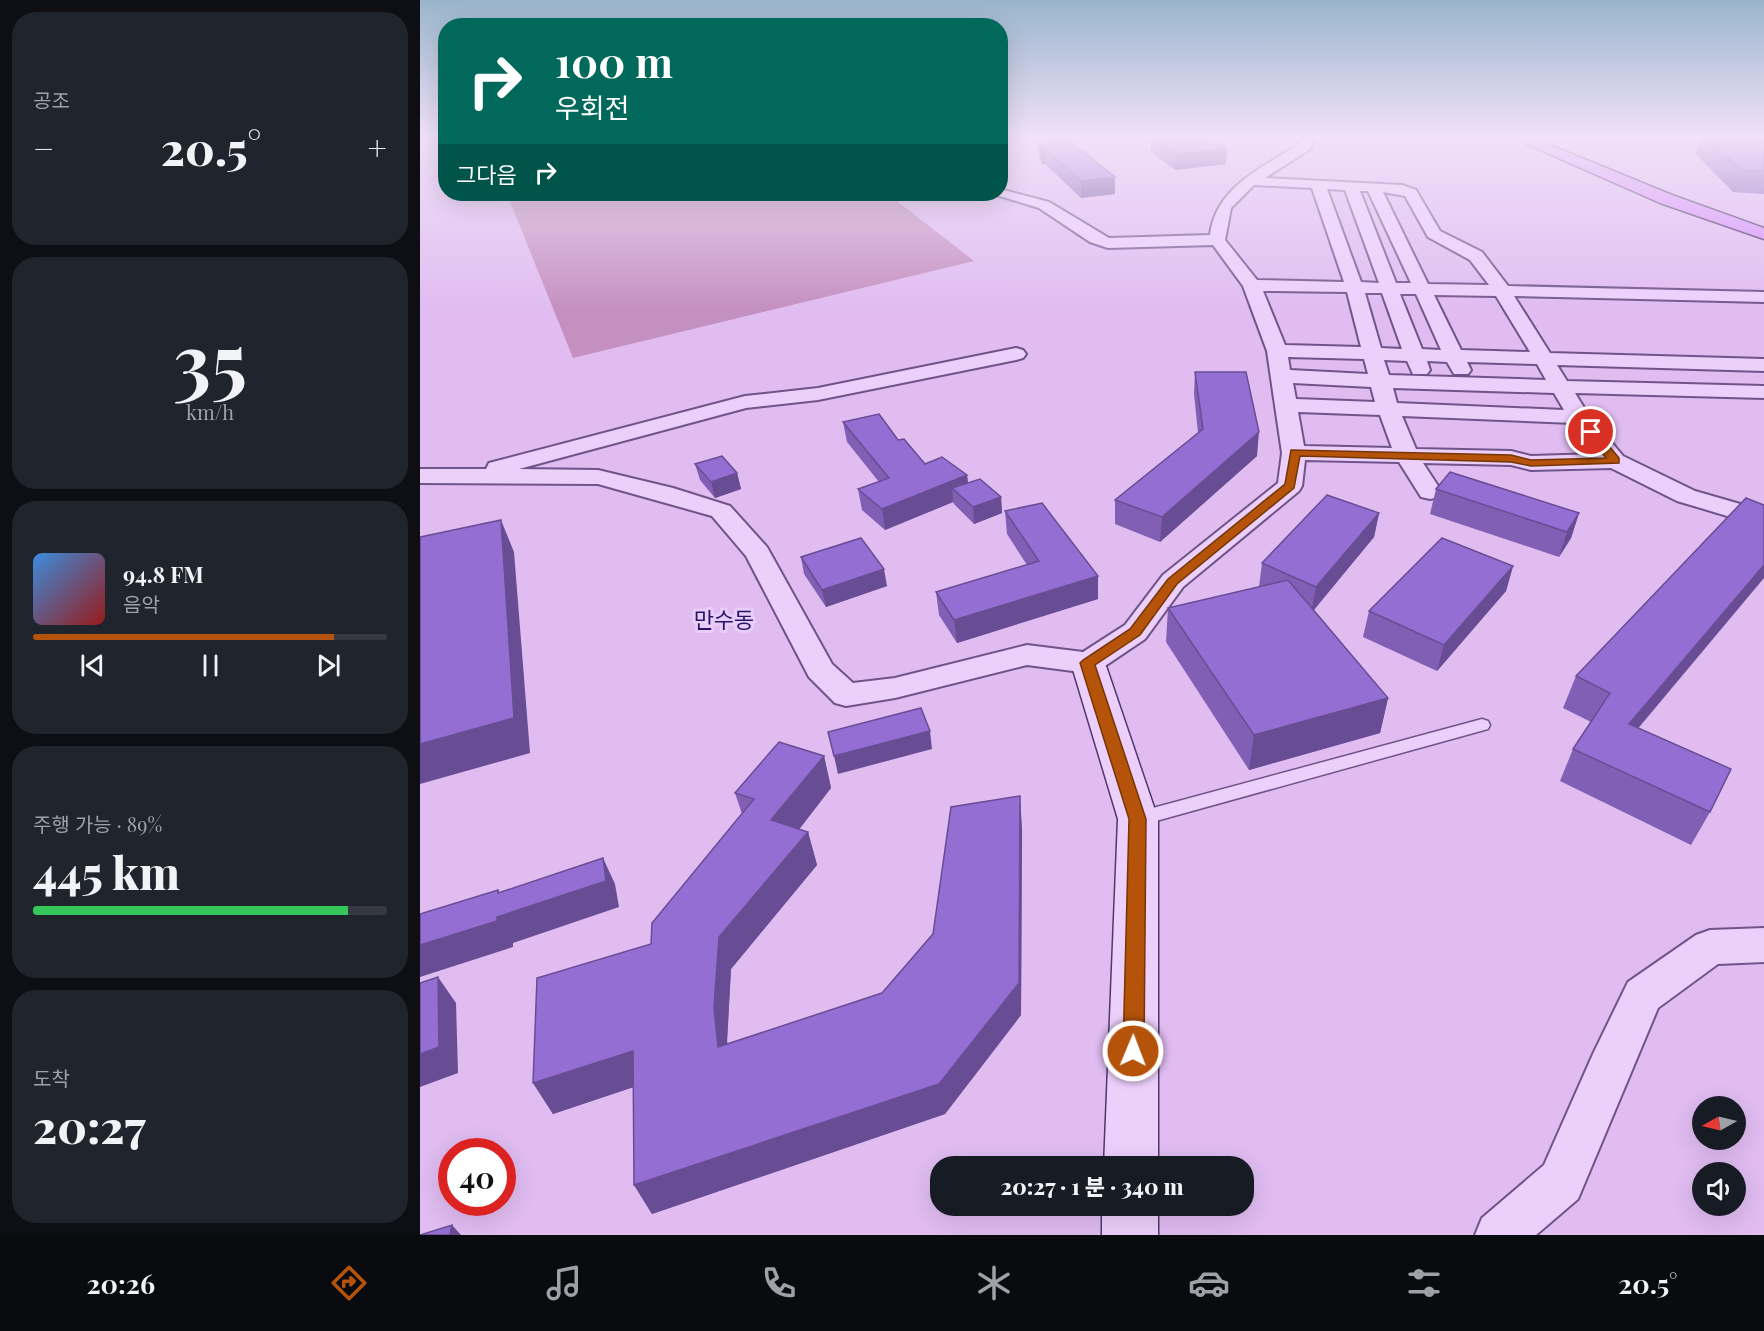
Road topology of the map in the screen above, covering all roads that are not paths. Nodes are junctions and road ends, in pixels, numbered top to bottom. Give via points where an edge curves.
1 (1008, 196) edge
2 (1236, 196) edge
3 (1322, 196) edge
4 (1355, 196) edge
5 (1377, 196) edge
6 (1412, 196) edge
7 (1658, 196) edge
8 (1764, 234) edge
9 (1217, 240) junction
10 (1252, 285) junction
11 (1354, 286) junction
12 (1390, 286) junction
13 (1423, 287) junction
14 (1501, 289) junction
15 (1764, 297) edge
16 (1277, 351) junction
17 (1371, 352) junction
18 (1016, 354) dead end
19 (1416, 354) junction
20 (1454, 355) junction
21 (1545, 359) junction
22 (1764, 365) edge
23 (1283, 376) junction
24 (1379, 381) junction
25 (1424, 383) junction
26 (1468, 383) junction
27 (1562, 386) junction
28 (1764, 392) edge
29 (1288, 405) junction
30 (1388, 409) junction
31 (1437, 411) junction
32 (1480, 413) junction
33 (1579, 417) junction
34 (1294, 453) junction
35 (1407, 456) junction
36 (1615, 461) junction
37 (420, 476) edge
38 (463, 478) junction
39 (1430, 492) dead end
40 (1764, 516) edge
41 (1088, 663) junction
42 (1482, 725) dead end
43 (1138, 819) junction
44 (1764, 945) edge
45 (1131, 1156) edge
46 (1130, 1216) edge
47 (1130, 1235) edge
48 (1499, 1235) edge

1 - 9 street via 1044,205 1108,243
2 - 9 street via 1219,220
3 - 11 street
4 - 12 street
5 - 13 street
6 - 14 street via 1434,234 1476,256
7 - 8 main road
9 - 10 street
10 - 11 street
10 - 16 street
11 - 12 street
11 - 17 street
12 - 13 street
12 - 19 street
13 - 14 street
13 - 20 street
14 - 15 street
14 - 21 street
16 - 17 street
16 - 23 street
17 - 19 street
17 - 24 street
18 - 38 street via 818,394 745,402
19 - 20 street
19 - 25 street
20 - 21 street
20 - 26 street
21 - 22 street
21 - 27 street
23 - 24 street
23 - 29 street
24 - 25 street
24 - 30 street
25 - 26 street
25 - 31 street
26 - 27 street
26 - 32 street
27 - 28 street
27 - 33 street
29 - 30 street
29 - 34 street
30 - 31 street
30 - 35 street
31 - 32 street
32 - 33 street
33 - 36 street
34 - 35 street
34 - 41 street via 1290,486 1173,581 1135,632
35 - 36 street via 1511,458 1531,463
35 - 39 street
36 - 40 street via 1686,496
37 - 38 street
38 - 41 street via 598,477 720,512 758,553 820,670 846,695 895,688 1027,655
41 - 43 street
42 - 43 lane
43 - 45 street
44 - 48 street via 1710,948 1643,995 1562,1182
46 - 47 street

